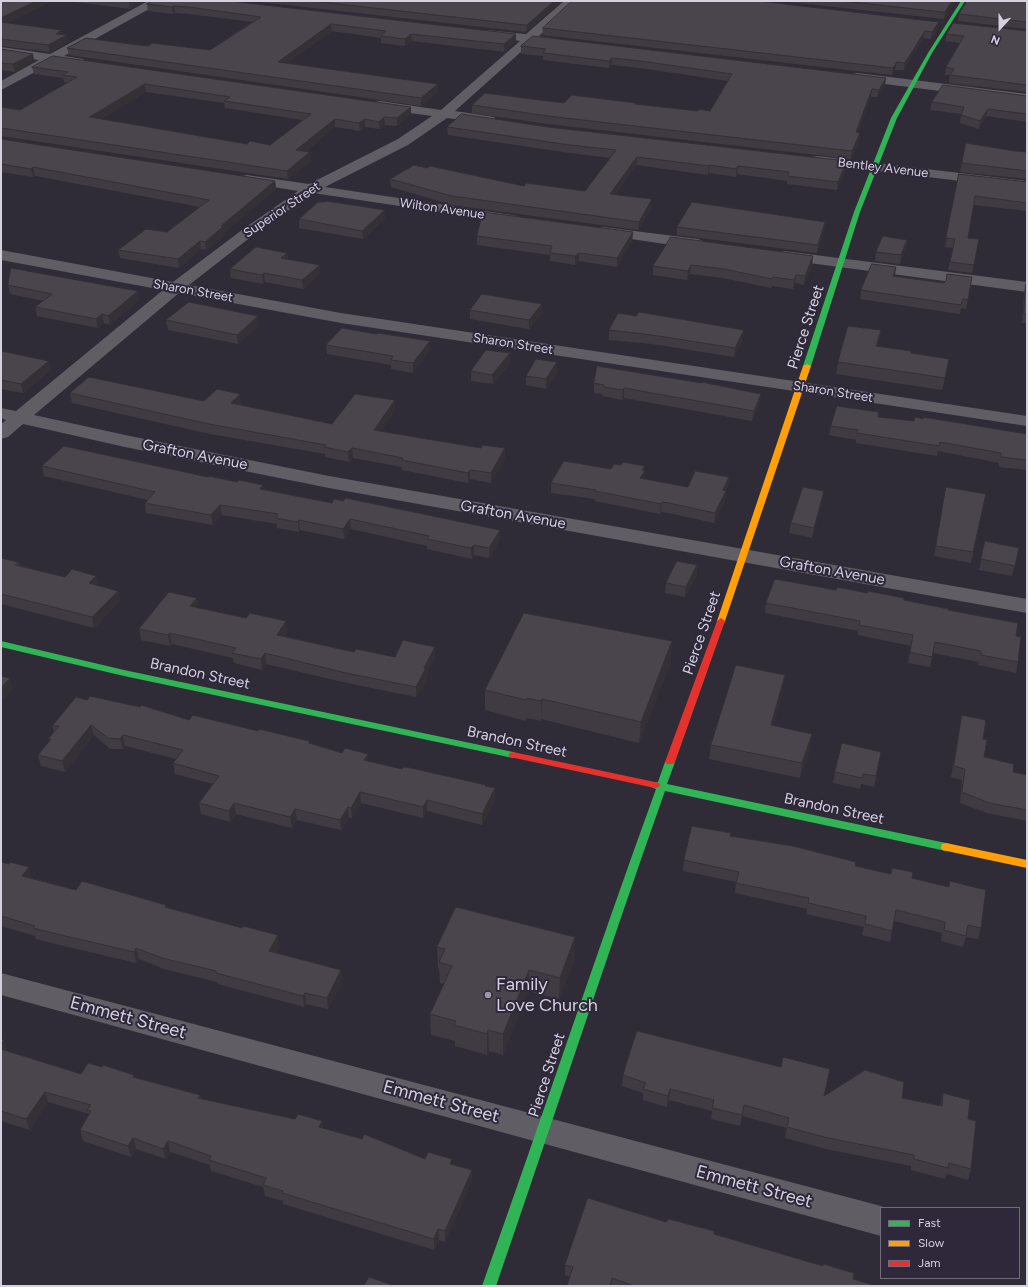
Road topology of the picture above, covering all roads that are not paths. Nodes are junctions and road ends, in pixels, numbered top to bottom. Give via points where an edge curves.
1 (156, 1) edge
2 (571, 1) edge
3 (963, 1) edge
4 (474, 32) edge
5 (529, 38) junction
6 (568, 43) edge
7 (1, 51) edge
8 (50, 58) junction
9 (90, 64) edge
10 (843, 75) edge
11 (912, 83) junction
12 (1, 86) edge
13 (1027, 98) edge
14 (365, 103) edge
15 (444, 114) junction
16 (504, 122) edge
17 (805, 159) edge
18 (874, 167) junction
19 (233, 177) edge
20 (1027, 185) edge
21 (310, 189) junction
22 (522, 220) edge
23 (592, 230) edge
24 (709, 246) edge
25 (771, 254) edge
26 (1, 255) edge
27 (841, 263) junction
28 (1027, 287) edge
29 (176, 288) junction
30 (800, 387) junction
31 (10, 415) edge
32 (1027, 421) edge
33 (1, 433) edge
34 (744, 556) junction
35 (1027, 606) edge
36 (1, 644) edge
37 (662, 787) junction
38 (1027, 864) edge
39 (1, 984) edge
40 (544, 1130) junction
41 (880, 1221) edge
42 (489, 1286) edge

1 - 8 street
2 - 5 street, Superior Street
3 - 11 street, Pierce Street
4 - 5 street
5 - 6 street
5 - 15 street, Superior Street
7 - 8 street
8 - 9 street
8 - 12 street
10 - 11 street
11 - 13 street
11 - 18 street, Pierce Street
14 - 15 street
15 - 16 street
15 - 21 street, Superior Street via 404,142
17 - 18 street, Bentley Avenue
18 - 20 street, Bentley Avenue
18 - 27 street, Pierce Street
19 - 21 street, Wilton Avenue
21 - 22 street, Wilton Avenue
21 - 29 street, Superior Street via 247,233
23 - 24 street
25 - 27 street
26 - 29 street, Sharon Street
27 - 28 street
27 - 30 street, Pierce Street
29 - 30 street, Sharon Street via 341,318
29 - 31 street, Superior Street
30 - 32 street, Sharon Street
30 - 34 street, Pierce Street
31 - 33 street, Superior Street
31 - 34 street, Grafton Avenue via 329,482
34 - 35 street, Grafton Avenue
34 - 37 street, Pierce Street
36 - 37 street, Brandon Street
37 - 38 street, Brandon Street
37 - 40 street, Pierce Street via 607,940
39 - 40 street, Emmett Street
40 - 41 street, Emmett Street
40 - 42 street, Pierce Street

